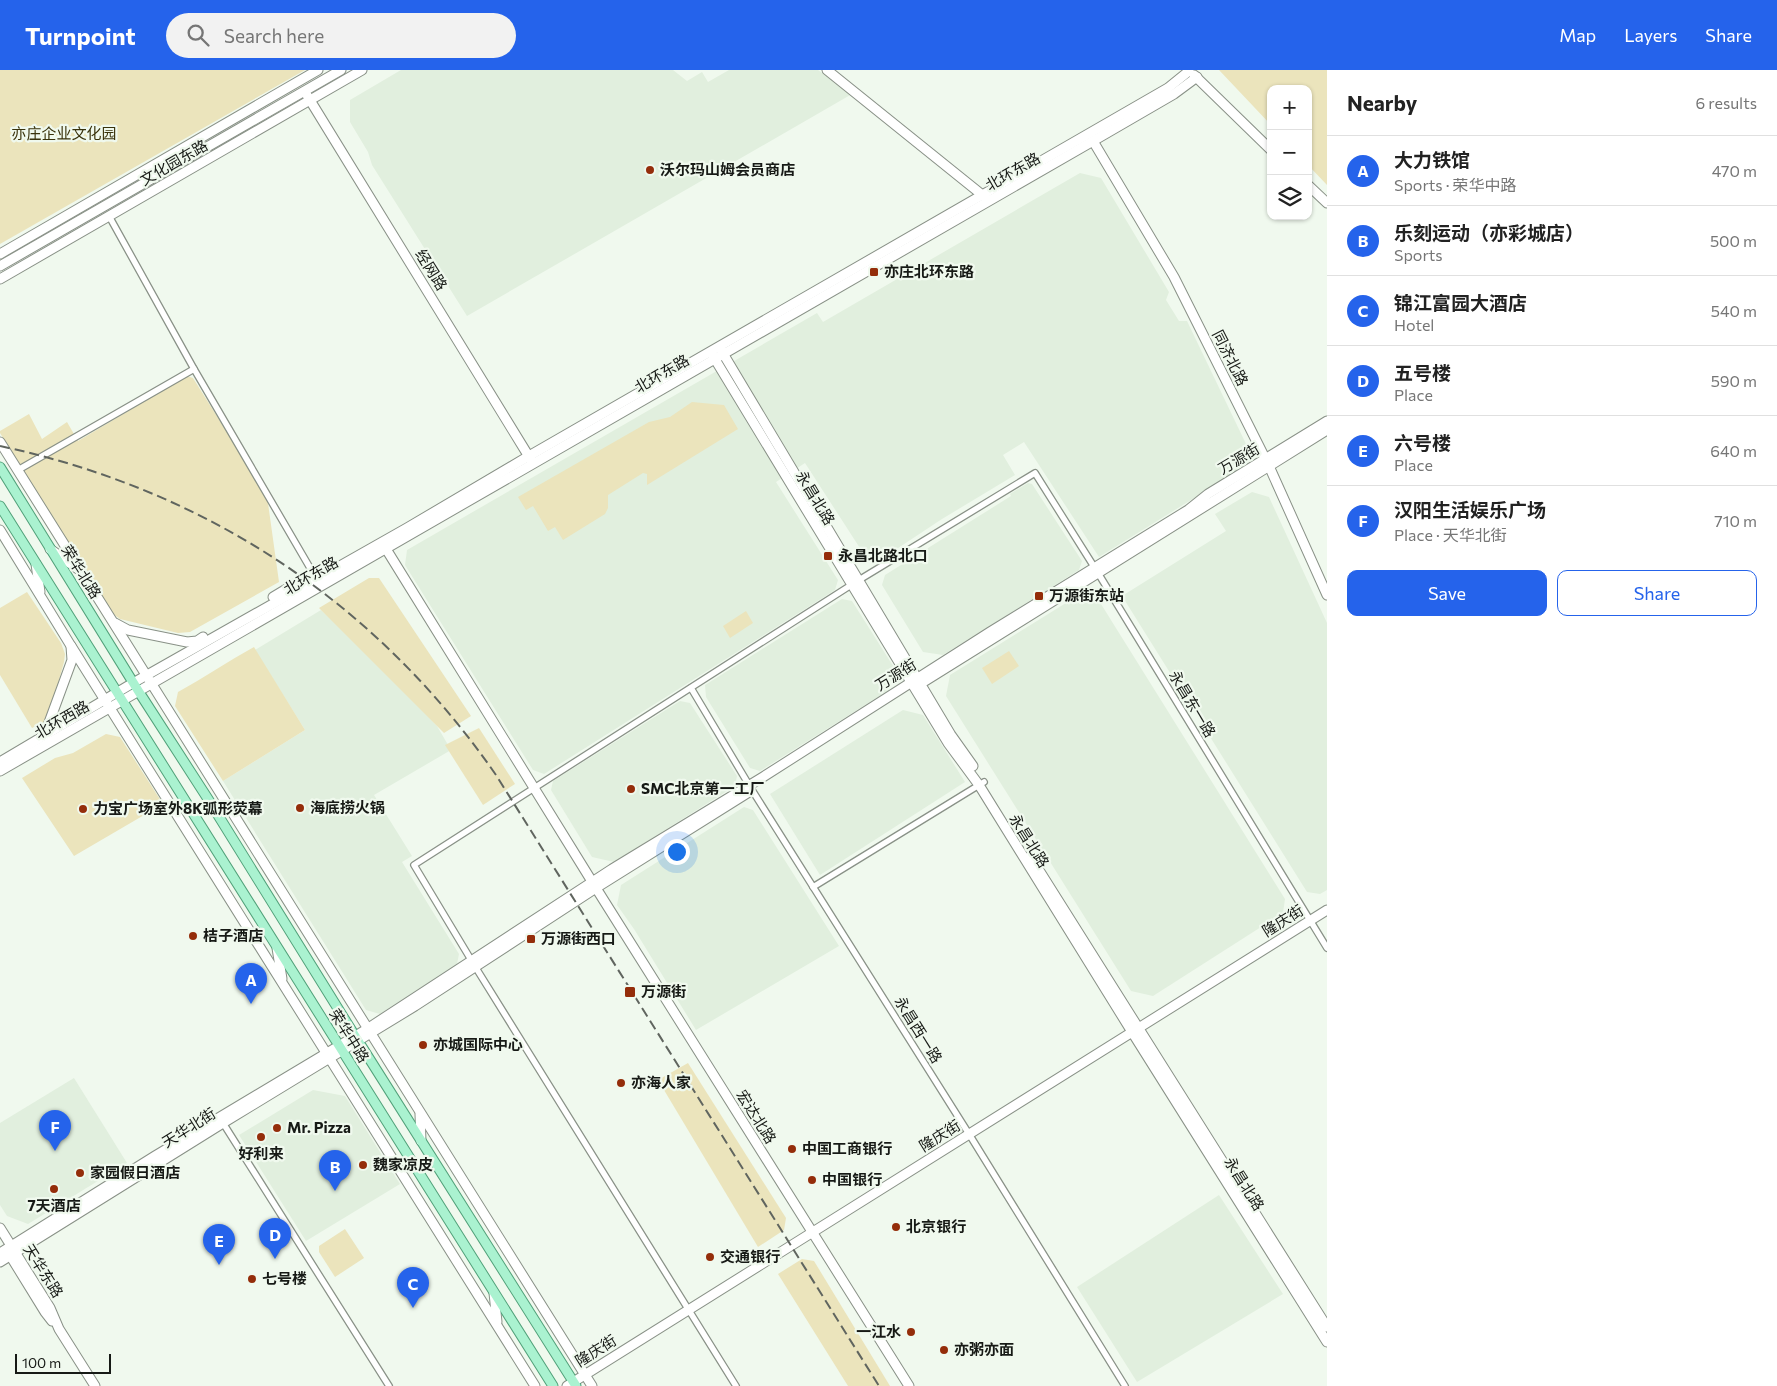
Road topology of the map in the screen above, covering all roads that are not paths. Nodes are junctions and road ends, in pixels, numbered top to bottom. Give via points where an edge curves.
1 (318, 70) edge
2 (342, 70) edge
3 (362, 70) edge
4 (368, 70) edge
5 (827, 70) edge
6 (1191, 73) edge
7 (348, 78) junction
8 (304, 92) junction
9 (310, 100) junction
10 (1093, 141) junction
11 (1267, 146) edge
12 (1312, 189) edge
13 (986, 198) junction
14 (1327, 203) edge
15 (109, 216) junction
16 (43, 242) junction
17 (3, 253) edge
18 (0, 266) edge
19 (0, 279) edge
20 (722, 351) junction
21 (713, 356) junction
22 (194, 369) junction
23 (1327, 421) edge
24 (1327, 430) edge
25 (0, 442) edge
26 (531, 460) junction
27 (1268, 462) junction
28 (0, 467) edge
29 (18, 470) junction
30 (0, 506) edge
31 (0, 530) edge
32 (384, 545) junction
33 (50, 548) junction
34 (36, 564) junction
35 (1096, 570) junction
36 (82, 572) junction
37 (313, 573) junction
38 (327, 573) junction
39 (855, 582) junction
40 (41, 595) junction
41 (1327, 595) edge
42 (113, 622) junction
43 (71, 646) junction
44 (146, 676) junction
45 (917, 682) junction
46 (133, 683) junction
47 (151, 684) junction
48 (691, 688) junction
49 (138, 692) junction
50 (120, 697) junction
51 (108, 704) junction
52 (40, 739) junction
53 (0, 762) edge
54 (205, 770) junction
55 (0, 772) edge
56 (982, 784) junction
57 (534, 787) junction
58 (751, 787) junction
59 (208, 799) junction
60 (594, 885) junction
61 (813, 887) junction
62 (1327, 910) edge
63 (1310, 921) junction
64 (277, 947) junction
65 (1327, 948) edge
66 (473, 964) junction
67 (282, 982) junction
68 (1135, 1030) junction
69 (369, 1031) junction
70 (357, 1039) junction
71 (340, 1048) junction
72 (328, 1056) junction
73 (420, 1113) junction
74 (223, 1123) junction
75 (969, 1134) junction
76 (421, 1141) junction
77 (0, 1228) edge
78 (812, 1232) junction
79 (0, 1239) edge
80 (9, 1251) edge
81 (0, 1262) edge
82 (494, 1293) junction
83 (689, 1310) junction
84 (497, 1325) junction
85 (1327, 1327) edge
86 (1327, 1342) edge
87 (584, 1375) junction
88 (572, 1385) edge
89 (95, 1386) edge
90 (389, 1386) edge
91 (535, 1386) edge
92 (553, 1386) edge
93 (592, 1386) edge
94 (736, 1386) edge
95 (909, 1386) edge
96 (1125, 1386) edge

1 - 17 street
2 - 8 street, 文化园东路
3 - 7 street, 文化园东路
4 - 7 street
5 - 13 street
6 - 10 street, 北环东路 via 1174,94
6 - 11 street
6 - 13 street, 北环东路
7 - 9 street, 文化园东路
8 - 9 street, 经网路
8 - 16 street, 文化园东路
9 - 15 street, 文化园东路
9 - 26 street, 经网路
10 - 13 street, 北环东路
10 - 27 street, 同济北路 via 1174,277
12 - 14 street
13 - 20 street, 北环东路
15 - 19 street, 文化园东路
15 - 22 street
16 - 17 street
16 - 18 street, 文化园东路
20 - 21 street, 北环东路
20 - 39 street, 永昌北路
21 - 26 street, 北环东路
21 - 39 street, 永昌北路
22 - 29 street
22 - 37 street
23 - 27 street, 万源街
24 - 27 street, 万源街
25 - 29 street
26 - 32 street, 北环东路
27 - 35 street, 万源街 via 1208,494
27 - 41 street, 同济北路
28 - 33 main road, 荣华北路
29 - 36 street
30 - 34 main road
31 - 40 street
32 - 38 street, 北环东路
32 - 47 street, 北环东路
32 - 57 street, 宏达北路
33 - 36 street
33 - 46 main road, 荣华北路
34 - 40 street
34 - 50 main road
35 - 39 street, 永昌东一路 via 1035,473
35 - 45 street, 万源街
35 - 63 street, 永昌东一路
36 - 42 street
37 - 38 street
37 - 42 street via 197,641 187,642 128,630
38 - 44 street, 北环东路
39 - 45 street, 永昌北路
39 - 48 street
40 - 43 street
42 - 44 street
43 - 51 street
43 - 52 street via 72,660
44 - 46 street, 北环东路
44 - 47 street
45 - 56 street, 永昌北路 via 948,742
45 - 58 street, 万源街
46 - 49 main road, 荣华北路
46 - 50 street, 北环西路
47 - 49 street, 北环东路
47 - 54 street
48 - 57 street
48 - 58 street, 永昌西一路
49 - 50 street, 北环西路
49 - 59 main road, 荣华中路
50 - 51 street, 北环西路
50 - 64 main road, 荣华中路
51 - 52 street, 北环西路
51 - 55 street, 北环西路
51 - 67 street
52 - 53 street, 北环西路
54 - 59 street
54 - 69 street
56 - 61 street
56 - 68 street, 永昌北路
57 - 60 street, 宏达北路
57 - 66 street via 414,865
58 - 60 street, 万源街
58 - 61 street, 永昌西一路
59 - 70 main road, 荣华中路
60 - 66 street, 万源街
60 - 78 street, 宏达北路
61 - 75 street, 永昌西一路
62 - 63 street, 隆庆街
63 - 65 street, 永昌东一路
63 - 68 street, 隆庆街
64 - 67 street
64 - 71 main road, 荣华中路
66 - 69 street, 万源街
66 - 83 street
67 - 72 street
68 - 75 street, 隆庆街
68 - 85 street, 永昌北路
68 - 86 street, 永昌北路
69 - 70 street, 万源街
69 - 73 street
70 - 71 street, 万源街
70 - 76 main road, 荣华中路
71 - 72 street, 天华北街
71 - 82 main road, 荣华中路
72 - 74 street, 天华北街
72 - 80 street, 天华北街 via 155,1156
72 - 84 street
73 - 76 street
73 - 87 street
74 - 80 street, 天华北街
74 - 90 street
75 - 78 street, 隆庆街
75 - 96 street, 永昌西一路
76 - 88 main road, 荣华中路
77 - 80 street, 天华东路
78 - 83 street, 隆庆街
78 - 95 street, 宏达北路
79 - 80 street, 天华东路
80 - 81 street, 天华北街
80 - 89 street, 天华东路 via 50,1308 59,1329
82 - 84 street
82 - 92 main road, 荣华中路
83 - 87 street, 隆庆街
83 - 94 street
84 - 91 street
87 - 88 street, 隆庆街
87 - 93 street

